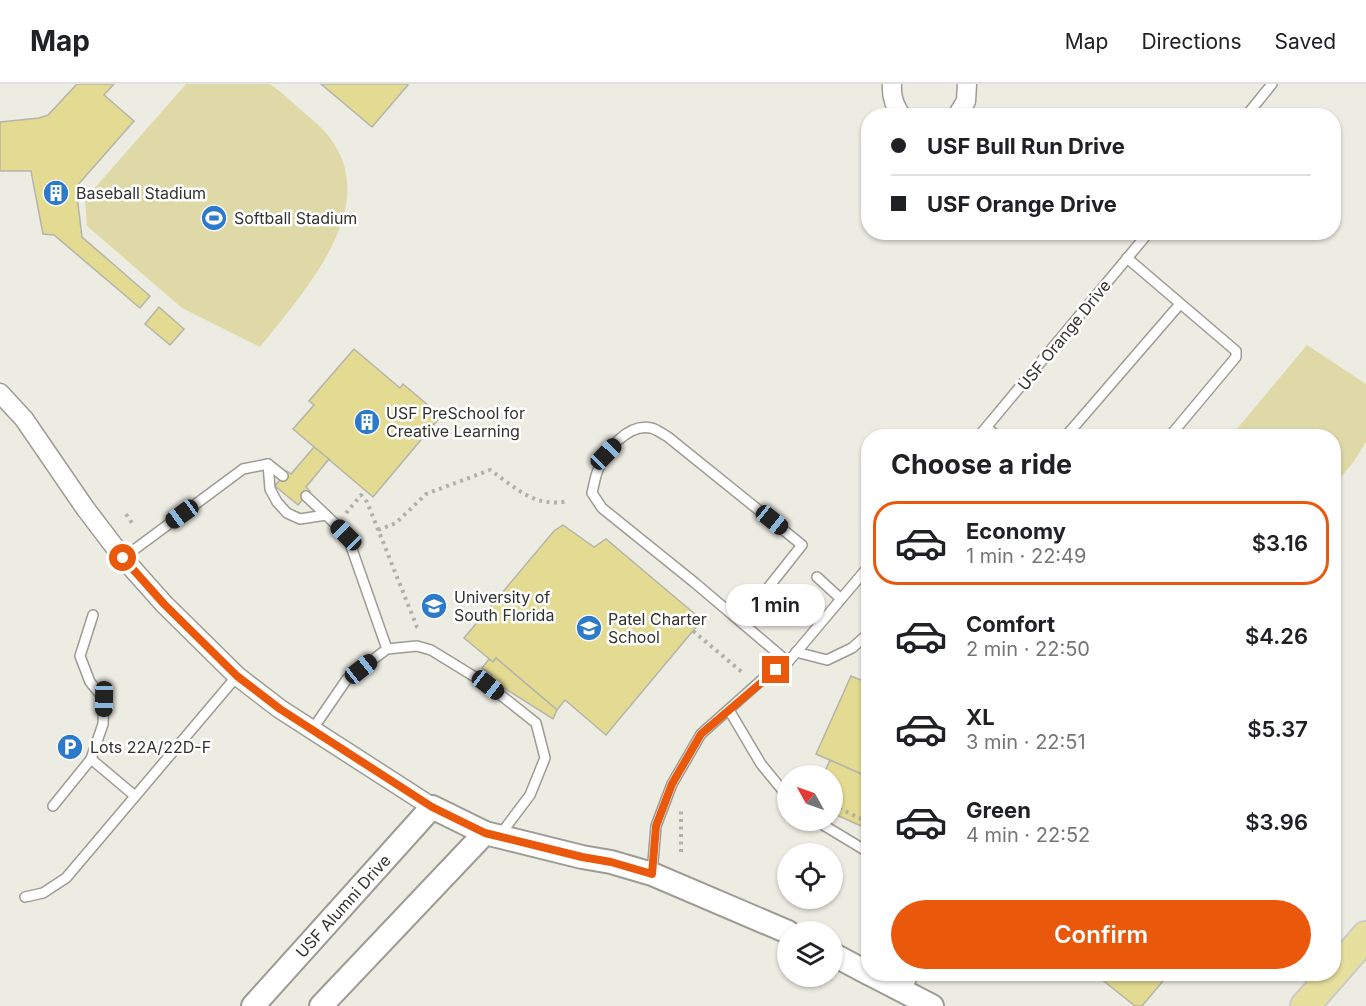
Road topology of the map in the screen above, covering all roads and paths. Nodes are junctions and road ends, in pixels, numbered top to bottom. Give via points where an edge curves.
1 (892, 84) edge
2 (967, 84) edge
3 (1272, 84) edge
4 (896, 108) edge
5 (962, 108) edge
6 (1252, 108) edge
7 (1142, 240) edge
8 (1127, 258) junction
9 (1180, 304) junction
10 (0, 393) edge
11 (987, 428) edge
12 (1072, 429) edge
13 (1176, 429) edge
14 (268, 464) junction
15 (283, 476) dead end
16 (306, 496) dead end
17 (569, 501) dead end
18 (370, 509) junction
19 (126, 514) dead end
20 (326, 515) junction
21 (364, 515) dead end
22 (132, 523) dead end
23 (336, 525) junction
24 (378, 530) junction
25 (123, 558) junction
26 (861, 575) edge
27 (817, 577) dead end
28 (841, 599) junction
29 (93, 615) dead end
30 (741, 622) junction
31 (693, 631) dead end
32 (426, 633) dead end
33 (861, 640) edge
34 (387, 649) junction
35 (796, 652) junction
36 (788, 662) junction
37 (743, 673) dead end
38 (237, 676) junction
39 (729, 710) junction
40 (312, 730) junction
41 (91, 759) junction
42 (777, 783) edge
43 (135, 796) junction
44 (53, 806) dead end
45 (432, 807) junction
46 (682, 807) dead end
47 (843, 810) edge
48 (861, 819) edge
49 (833, 831) edge
50 (492, 834) junction
51 (861, 848) edge
52 (681, 852) dead end
53 (652, 874) junction
54 (25, 897) dead end
55 (777, 927) edge
56 (1366, 936) edge
57 (843, 960) edge
58 (1341, 964) edge
59 (861, 969) edge
60 (1326, 981) edge
61 (909, 983) edge
62 (253, 1006) edge
63 (321, 1006) edge
64 (932, 1006) edge
65 (1305, 1006) edge

1 - 4 street
2 - 5 street
3 - 6 lane
7 - 8 lane, USF Orange Drive
8 - 9 lane
8 - 11 lane, USF Orange Drive
9 - 12 lane
9 - 13 lane via 1236,351 1236,357
10 - 25 street via 24,418
14 - 15 lane
14 - 20 lane via 270,489 287,513 300,519
14 - 25 lane via 243,469
16 - 20 lane
17 - 24 path via 537,501 490,470 426,494 396,523
18 - 21 path
18 - 23 path via 361,495
18 - 24 path
19 - 22 path
20 - 23 lane
23 - 34 lane via 346,535
24 - 32 path via 417,627
25 - 38 street
26 - 28 lane
27 - 28 lane
28 - 35 lane
29 - 41 lane via 80,656 90,682 104,699 103,724
30 - 30 lane via 602,508 592,493 606,454 635,429 651,428 668,437 802,545
30 - 36 lane
31 - 37 path
33 - 35 lane via 827,660
34 - 40 lane via 348,679
34 - 50 lane via 417,645 431,650 488,685 536,723 544,758 530,795
35 - 36 lane
36 - 39 lane
38 - 40 street
38 - 43 lane
39 - 42 lane
39 - 53 lane via 701,734 672,784 656,826
40 - 45 street
41 - 43 lane
41 - 44 lane
43 - 54 lane via 66,878 43,893
45 - 50 street
45 - 62 street, USF Alumni Drive
46 - 52 path
47 - 48 path
49 - 51 lane
50 - 53 street
50 - 63 street
53 - 55 street
56 - 58 main road
57 - 59 street
60 - 65 main road
61 - 64 street

